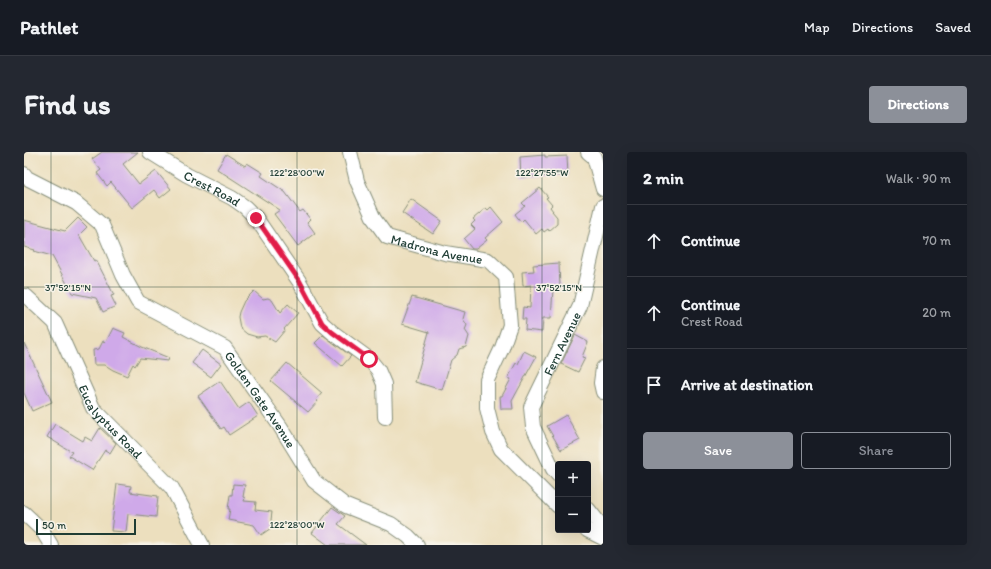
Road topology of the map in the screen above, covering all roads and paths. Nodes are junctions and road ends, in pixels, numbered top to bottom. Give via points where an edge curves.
1 (150, 152) edge
2 (350, 152) edge
3 (588, 152) edge
4 (24, 174) edge
5 (603, 189) edge
6 (603, 206) edge
7 (24, 296) edge
8 (603, 368) edge
9 (603, 392) edge
10 (385, 417) dead end
11 (555, 472) edge
12 (555, 503) edge
13 (24, 513) edge
14 (591, 513) edge
15 (603, 528) edge
16 (591, 532) edge
17 (603, 538) edge
18 (51, 545) edge
19 (202, 545) edge
20 (417, 545) edge

1 - 10 street, Crest Road via 232,198 256,218 299,280 322,323 369,359 378,370 384,384
2 - 12 street, Madrona Avenue via 360,188 374,219 387,237 445,253 488,260 506,277 510,325 487,380 487,408 493,432 501,449
3 - 5 street via 594,157
4 - 20 street, Golden Gate Avenue via 27,178 76,203 102,225 138,302 225,348 280,426 314,481 346,506 391,524
6 - 11 street, Fern Avenue via 580,306 531,406 532,427
7 - 19 street, Eucalyptus Road via 55,323 92,408 172,488
8 - 9 street
13 - 18 street via 42,530
14 - 15 street
16 - 17 street

